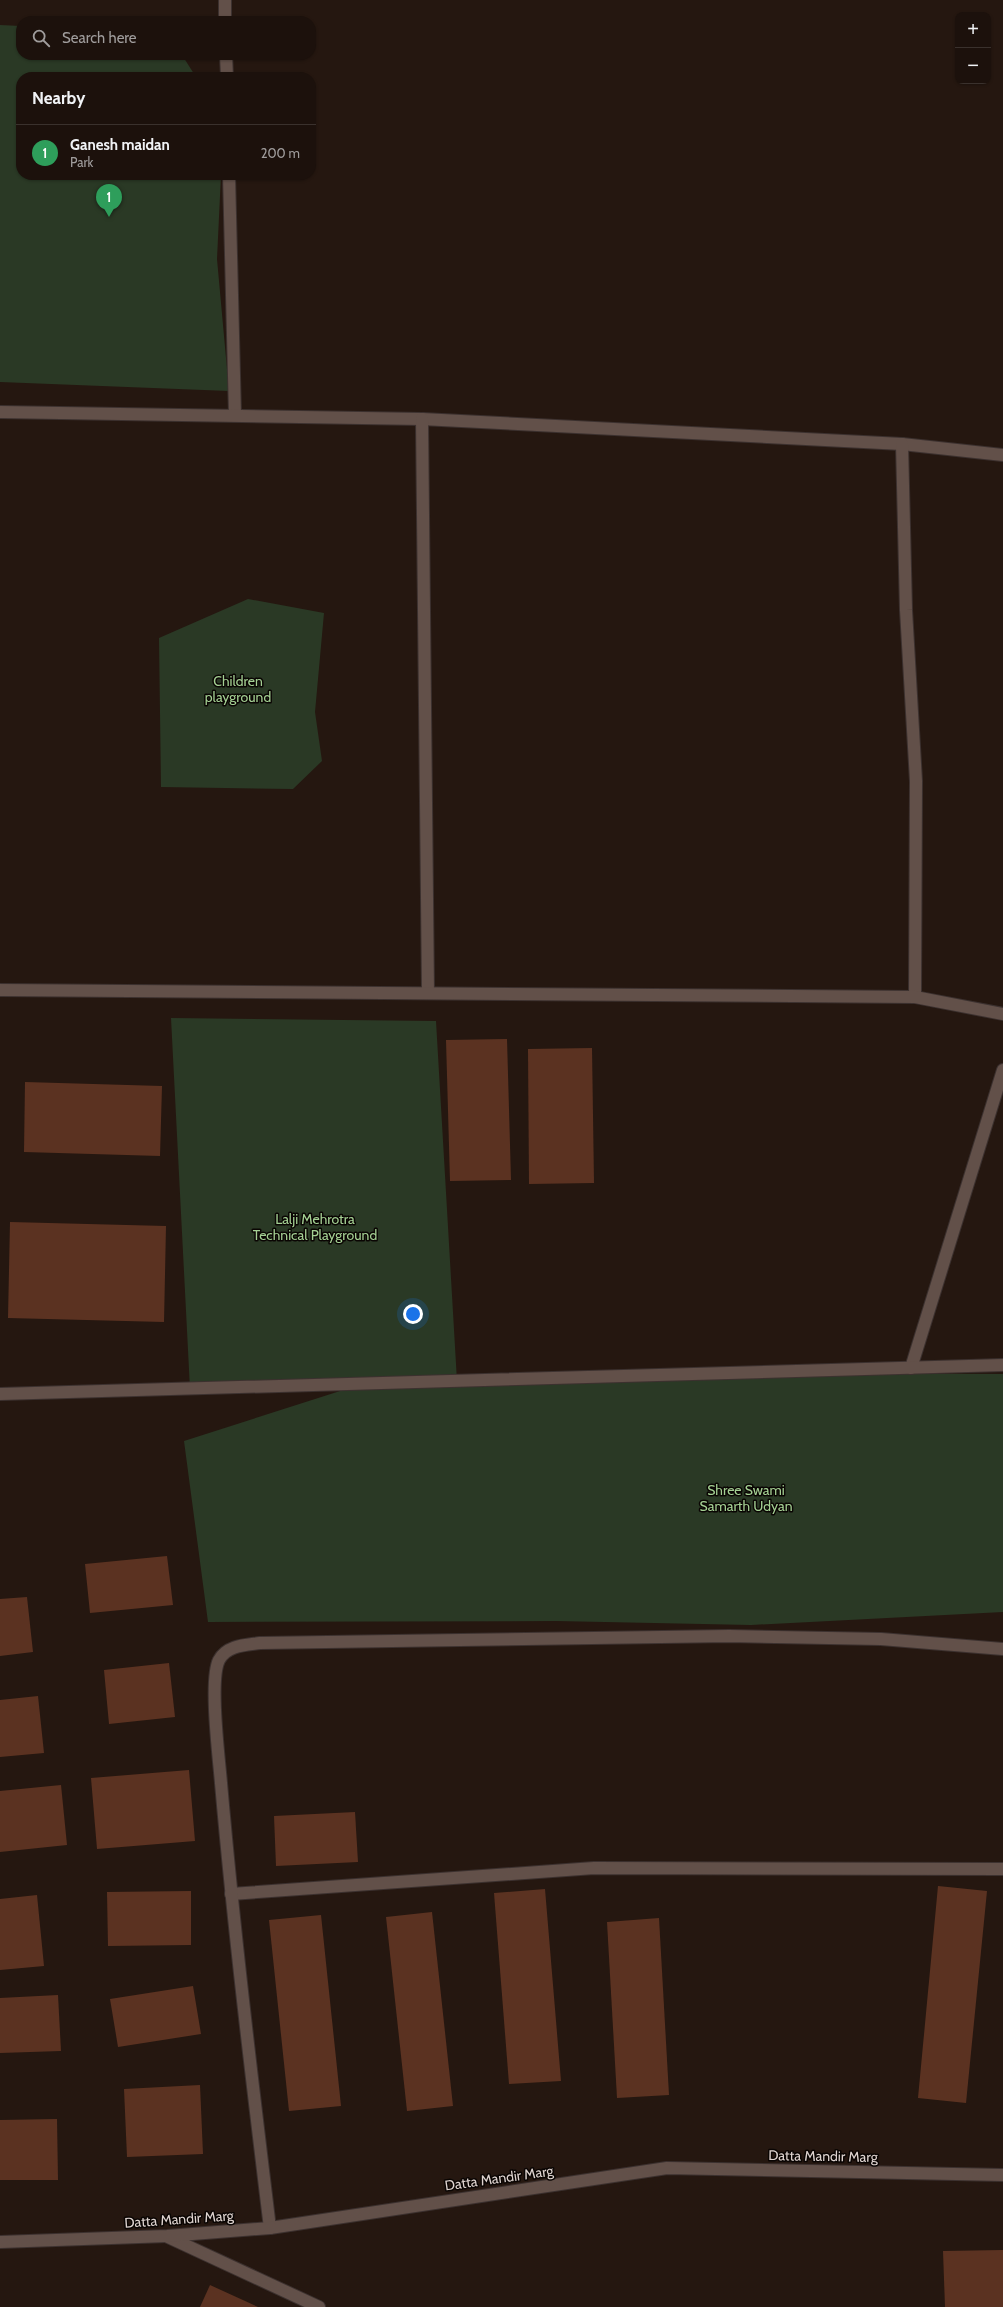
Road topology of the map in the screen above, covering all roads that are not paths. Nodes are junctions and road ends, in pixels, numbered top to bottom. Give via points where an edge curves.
1 (225, 0) edge
2 (225, 16) edge
3 (226, 60) edge
4 (227, 72) edge
5 (229, 180) edge
6 (0, 412) edge
7 (235, 416) junction
8 (422, 419) junction
9 (902, 444) junction
10 (1003, 455) edge
11 (0, 990) edge
12 (428, 993) junction
13 (915, 997) junction
14 (1003, 1014) edge
15 (1003, 1070) edge
16 (1003, 1365) edge
17 (911, 1368) junction
18 (0, 1394) edge
19 (1003, 1649) edge
20 (1003, 1869) edge
21 (231, 1894) junction
22 (1003, 2175) edge
23 (270, 2228) junction
24 (167, 2236) junction
25 (0, 2242) edge
26 (319, 2307) edge

1 - 2 street
3 - 4 street
5 - 7 street
6 - 7 street
7 - 8 street
8 - 9 street
8 - 12 street
9 - 10 street
9 - 13 street via 906,610 916,781
11 - 12 street
12 - 13 street
13 - 14 street
15 - 17 street
16 - 17 street
17 - 18 street
19 - 21 street via 881,1639 729,1636 268,1643 237,1646 225,1652 219,1660 215,1678 217,1736
20 - 21 street via 594,1868
21 - 23 street
22 - 23 street, Datta Mandir Marg via 667,2168
23 - 24 street, Datta Mandir Marg
24 - 25 street, Datta Mandir Marg
24 - 26 street

